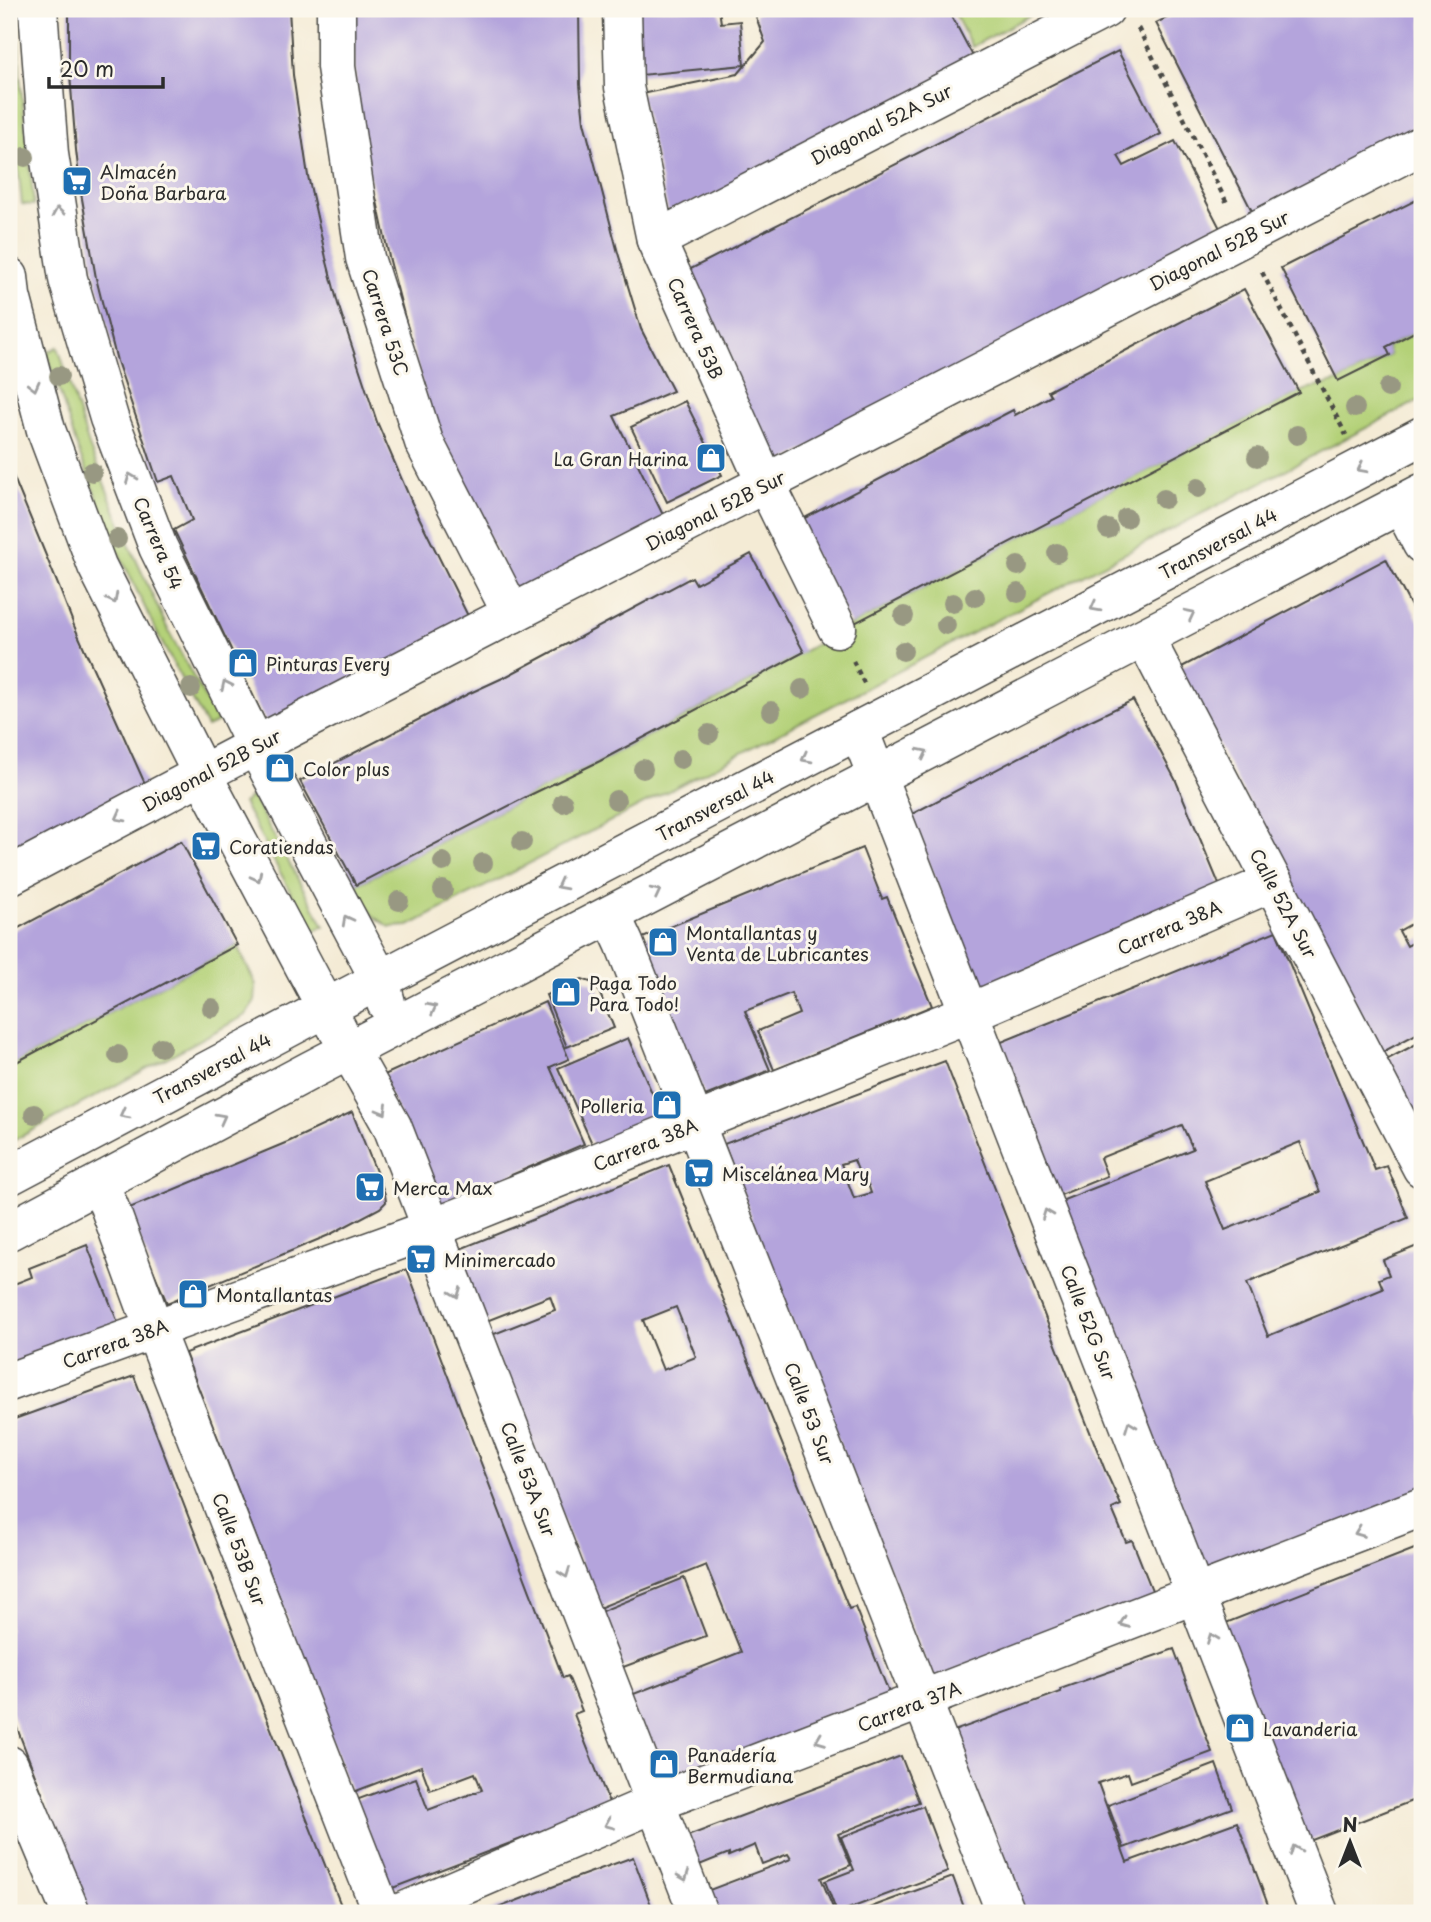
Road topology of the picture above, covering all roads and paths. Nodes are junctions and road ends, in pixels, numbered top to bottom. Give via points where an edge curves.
1 (38, 9) edge
2 (336, 9) edge
3 (622, 9) edge
4 (1105, 9) edge
5 (1422, 145) edge
6 (656, 240) junction
7 (68, 279) junction
8 (10, 290) edge
9 (1422, 436) edge
10 (766, 484) junction
11 (1412, 499) edge
12 (1422, 544) edge
13 (512, 614) junction
14 (837, 628) dead end
15 (1145, 638) junction
16 (859, 730) junction
17 (256, 746) junction
18 (202, 774) junction
19 (877, 776) junction
20 (9, 876) edge
21 (1273, 882) junction
22 (611, 915) junction
23 (380, 980) junction
24 (326, 1008) junction
25 (969, 1013) junction
26 (361, 1044) junction
27 (695, 1124) junction
28 (1422, 1168) edge
29 (9, 1176) edge
30 (99, 1184) junction
31 (431, 1229) junction
32 (9, 1231) edge
33 (154, 1329) junction
34 (9, 1382) edge
35 (1422, 1507) edge
36 (1196, 1595) junction
37 (923, 1700) junction
38 (9, 1765) edge
39 (655, 1804) junction
40 (71, 1913) edge
41 (382, 1913) edge
42 (400, 1913) edge
43 (698, 1913) edge
44 (1006, 1913) edge
45 (1319, 1913) edge

7 -> 1 street, Carrera 54 via 49,154
2 - 13 street, Carrera 53C via 336,66 365,258 424,442
3 - 6 street, Carrera 53B via 624,87
4 - 6 street, Diagonal 52A Sur
5 - 10 street, Diagonal 52B Sur
6 - 10 street, Carrera 53B
7 - 8 street
17 -> 7 street, Carrera 54 via 158,547 108,418
8 -> 18 street via 46,430 97,566
9 -> 16 street, Transversal 44
10 - 13 street, Diagonal 52B Sur
10 - 14 street, Carrera 53B
11 - 12 street
15 -> 11 street
13 - 17 street, Diagonal 52B Sur
19 -> 15 street
15 - 21 street, Calle 52A Sur
16 - 19 street, Calle 52G Sur
16 -> 23 street, Transversal 44
17 - 18 street, Diagonal 52B Sur
23 -> 17 street, Carrera 54
18 -> 20 street, Diagonal 52B Sur
18 -> 24 street
22 -> 19 street
19 - 25 street, Calle 52G Sur
21 - 25 street, Carrera 38A
21 - 28 street, Calle 52A Sur
26 -> 22 street
22 - 27 street, Calle 53 Sur
23 - 24 street, Transversal 44
23 - 26 street, Carrera 54 via 386,1008 380,1028
24 - 26 street
24 -> 29 street, Transversal 44
25 - 27 street, Carrera 38A
36 -> 25 street, Calle 52G Sur
30 -> 26 street
26 -> 31 street, Calle 53A Sur
27 - 31 street, Carrera 38A
27 - 37 street, Calle 53 Sur
30 - 32 street
30 - 33 street, Calle 53B Sur
31 - 33 street, Carrera 38A
31 -> 39 street, Calle 53A Sur
33 - 34 street, Carrera 38A
33 - 41 street, Calle 53B Sur
35 -> 36 street, Carrera 37A
36 -> 37 street, Carrera 37A
45 -> 36 street, Calle 52G Sur
37 -> 39 street, Carrera 37A
37 - 44 street, Calle 53 Sur
38 - 40 street
39 -> 42 street, Carrera 37A
39 -> 43 street, Calle 53A Sur

